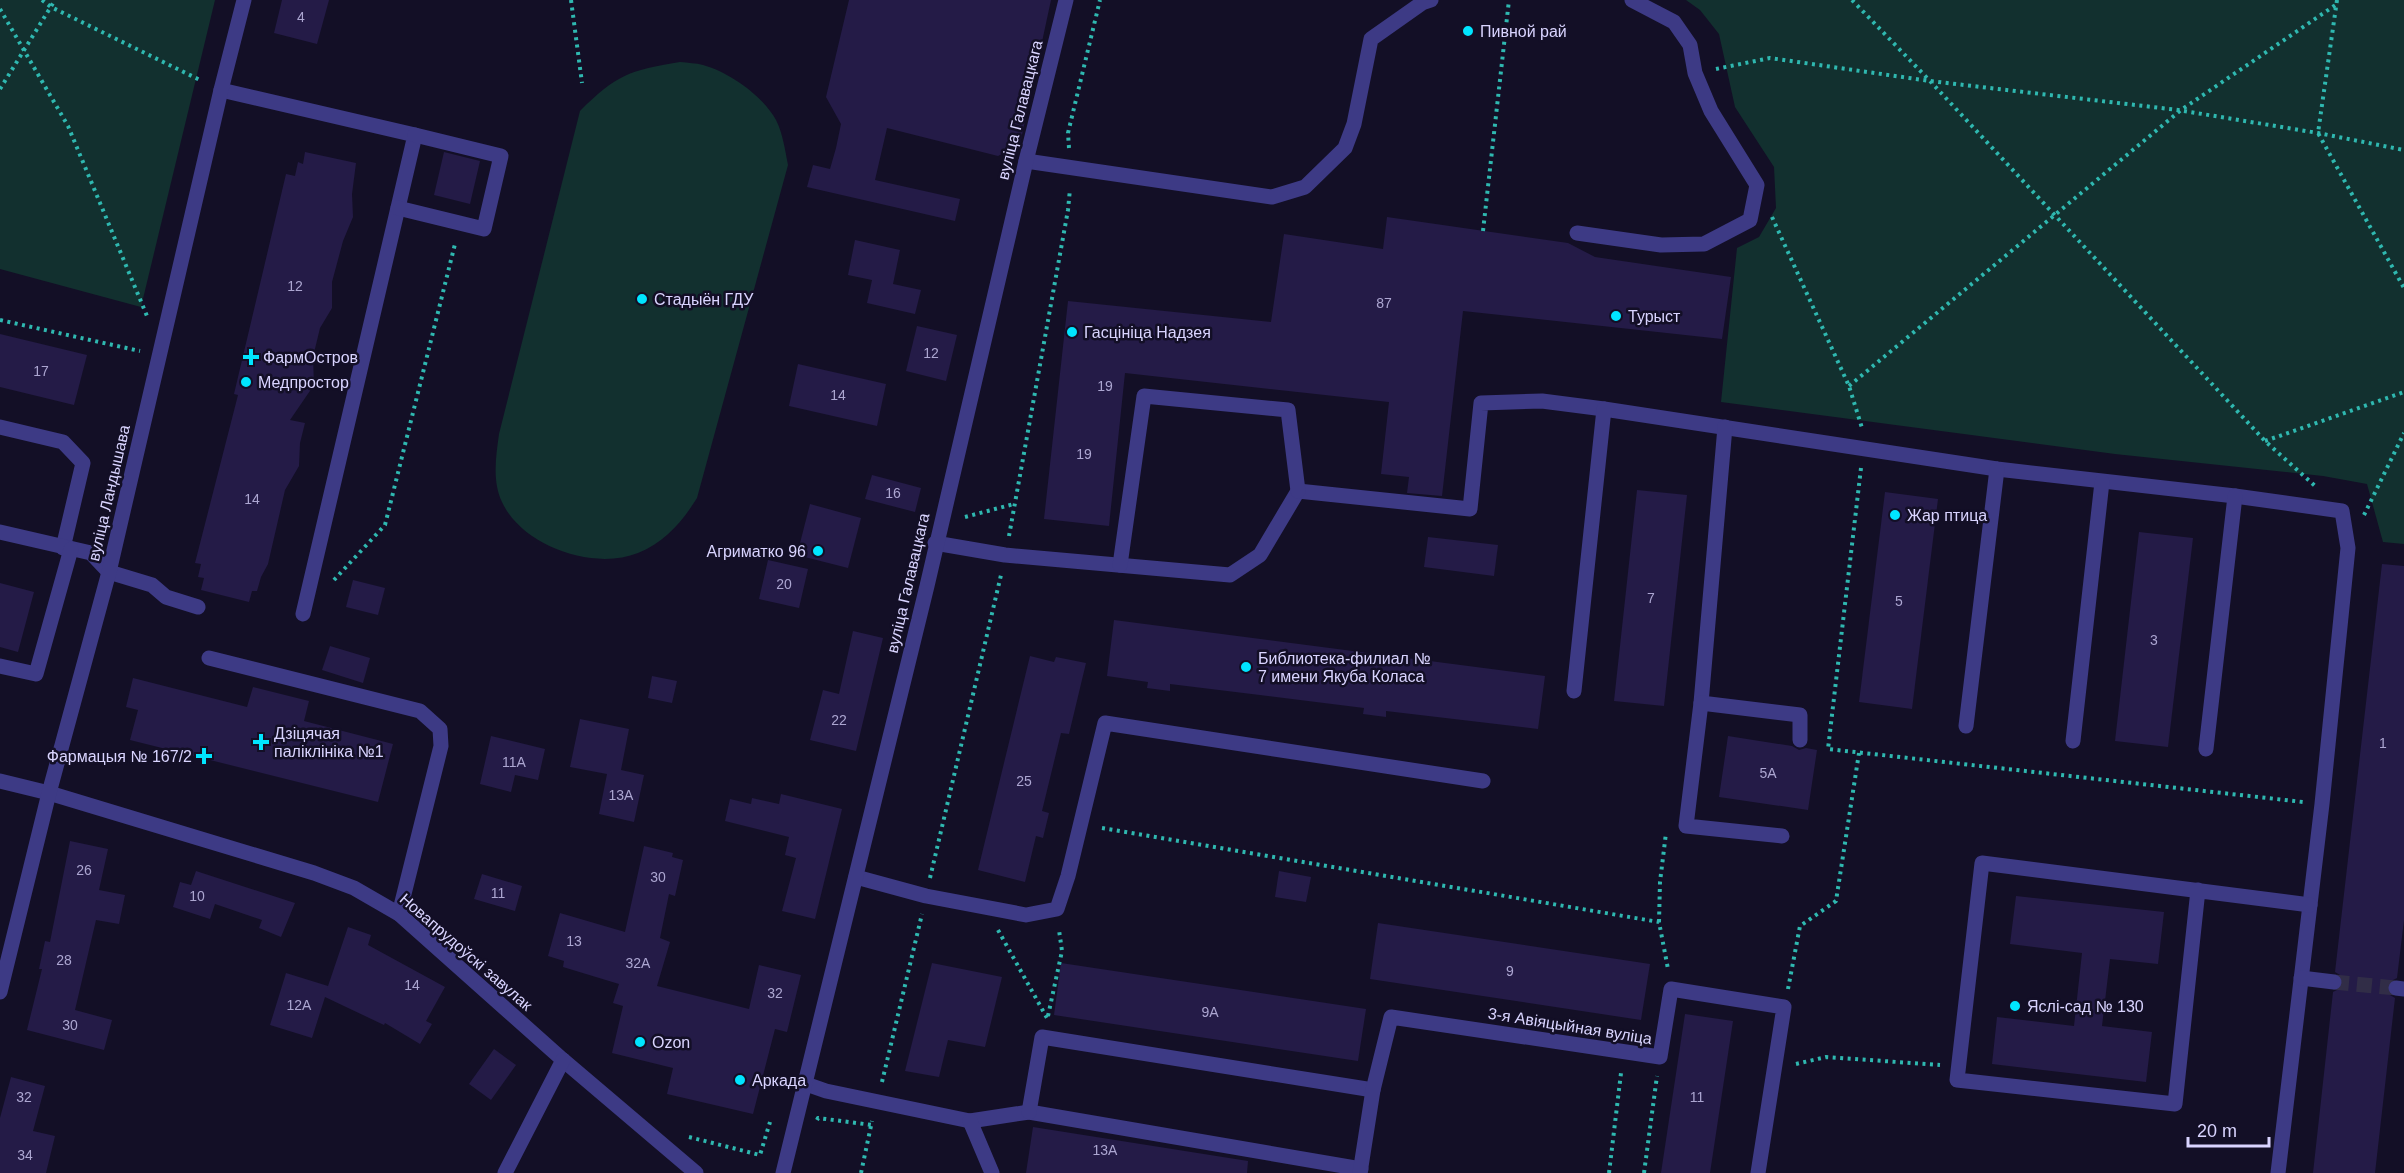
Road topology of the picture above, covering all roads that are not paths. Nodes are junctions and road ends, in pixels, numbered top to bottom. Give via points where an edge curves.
1 (244, 0) edge
2 (1066, 0) edge
3 (1431, 0) edge
4 (1632, 0) edge
5 (221, 90) junction
6 (415, 135) junction
7 (1026, 161) junction
8 (398, 207) junction
9 (1577, 233) dead end
10 (1604, 409) junction
11 (0, 427) edge
12 (1725, 427) junction
13 (1997, 469) junction
14 (2102, 482) junction
15 (1298, 491) junction
16 (2235, 496) junction
17 (0, 532) edge
18 (935, 543) junction
19 (67, 549) junction
20 (1120, 565) junction
21 (109, 572) junction
22 (198, 607) dead end
23 (303, 614) dead end
24 (209, 658) dead end
25 (0, 666) edge
26 (1574, 691) dead end
27 (1701, 703) junction
28 (1966, 726) dead end
29 (1800, 740) dead end
30 (2073, 741) dead end
31 (2206, 749) dead end
32 (0, 781) edge
33 (1483, 781) dead end
34 (49, 793) junction
35 (1782, 836) dead end
36 (856, 876) junction
37 (2198, 890) junction
38 (2310, 904) junction
39 (399, 914) junction
40 (2301, 978) junction
41 (2334, 982) tunnel mouth
42 (0, 992) edge
43 (563, 1060) junction
44 (806, 1084) junction
45 (1373, 1090) junction
46 (1029, 1112) junction
47 (970, 1121) junction
48 (1361, 1171) edge
49 (505, 1173) edge
50 (696, 1173) edge
51 (783, 1173) edge
52 (992, 1173) edge
53 (1758, 1173) edge
54 (2278, 1173) edge

1 - 5 street, вуліца Ландышава
2 - 7 street, вуліца Галавацкага
3 - 7 street via 1371,39 1345,148 1305,187 1272,197
4 - 9 street via 1674,22 1690,45 1695,73 1711,111 1757,185 1750,220 1704,244 1661,245
5 - 6 street
5 - 21 street, вуліца Ландышава
6 - 8 street
6 - 8 street via 501,156 484,229
7 - 18 street, вуліца Галавацкага
8 - 23 street
10 - 12 street
10 - 15 street via 1542,401 1481,404 1470,509
10 - 26 street
11 - 19 street via 63,442 83,463
12 - 13 street
12 - 27 street
13 - 14 street
13 - 28 street
14 - 16 street
14 - 30 street
15 - 20 street via 1260,555 1230,575
15 - 20 street via 1288,410 1144,396
16 - 31 street
16 - 38 street via 2342,511 2348,548
17 - 19 street
18 - 20 street via 1005,555
18 - 36 street, вуліца Галавацкага
19 - 21 street via 91,553
19 - 25 street via 36,674
21 - 22 street via 152,585 166,597
21 - 34 street, вуліца Ландышава
24 - 39 street via 420,711 440,729 441,746
27 - 29 street via 1800,715
27 - 35 street via 1686,826
32 - 34 street, Новапрудоўскі завулак
33 - 36 street via 1105,723 1057,909 1026,915 926,896
34 - 39 street, Новапрудоўскі завулак via 314,873 354,888
34 - 42 street, вуліца Ландышава
36 - 44 street, вуліца Галавацкага
37 - 37 street via 1982,863 1957,1080 2175,1104
37 - 38 street
38 - 40 street
39 - 43 street, Новапрудоўскі завулак
40 - 41 street
40 - 54 street
43 - 49 street
43 - 50 street, Новапрудоўскі завулак
44 - 47 street
44 - 51 street, вуліца Галавацкага
45 - 46 street via 1042,1037
45 - 48 street, 3-я Авіяцыйная вуліца
45 - 53 street, 3-я Авіяцыйная вуліца via 1391,1017 1660,1057 1671,989 1784,1007
46 - 47 street
46 - 48 street
47 - 52 street

